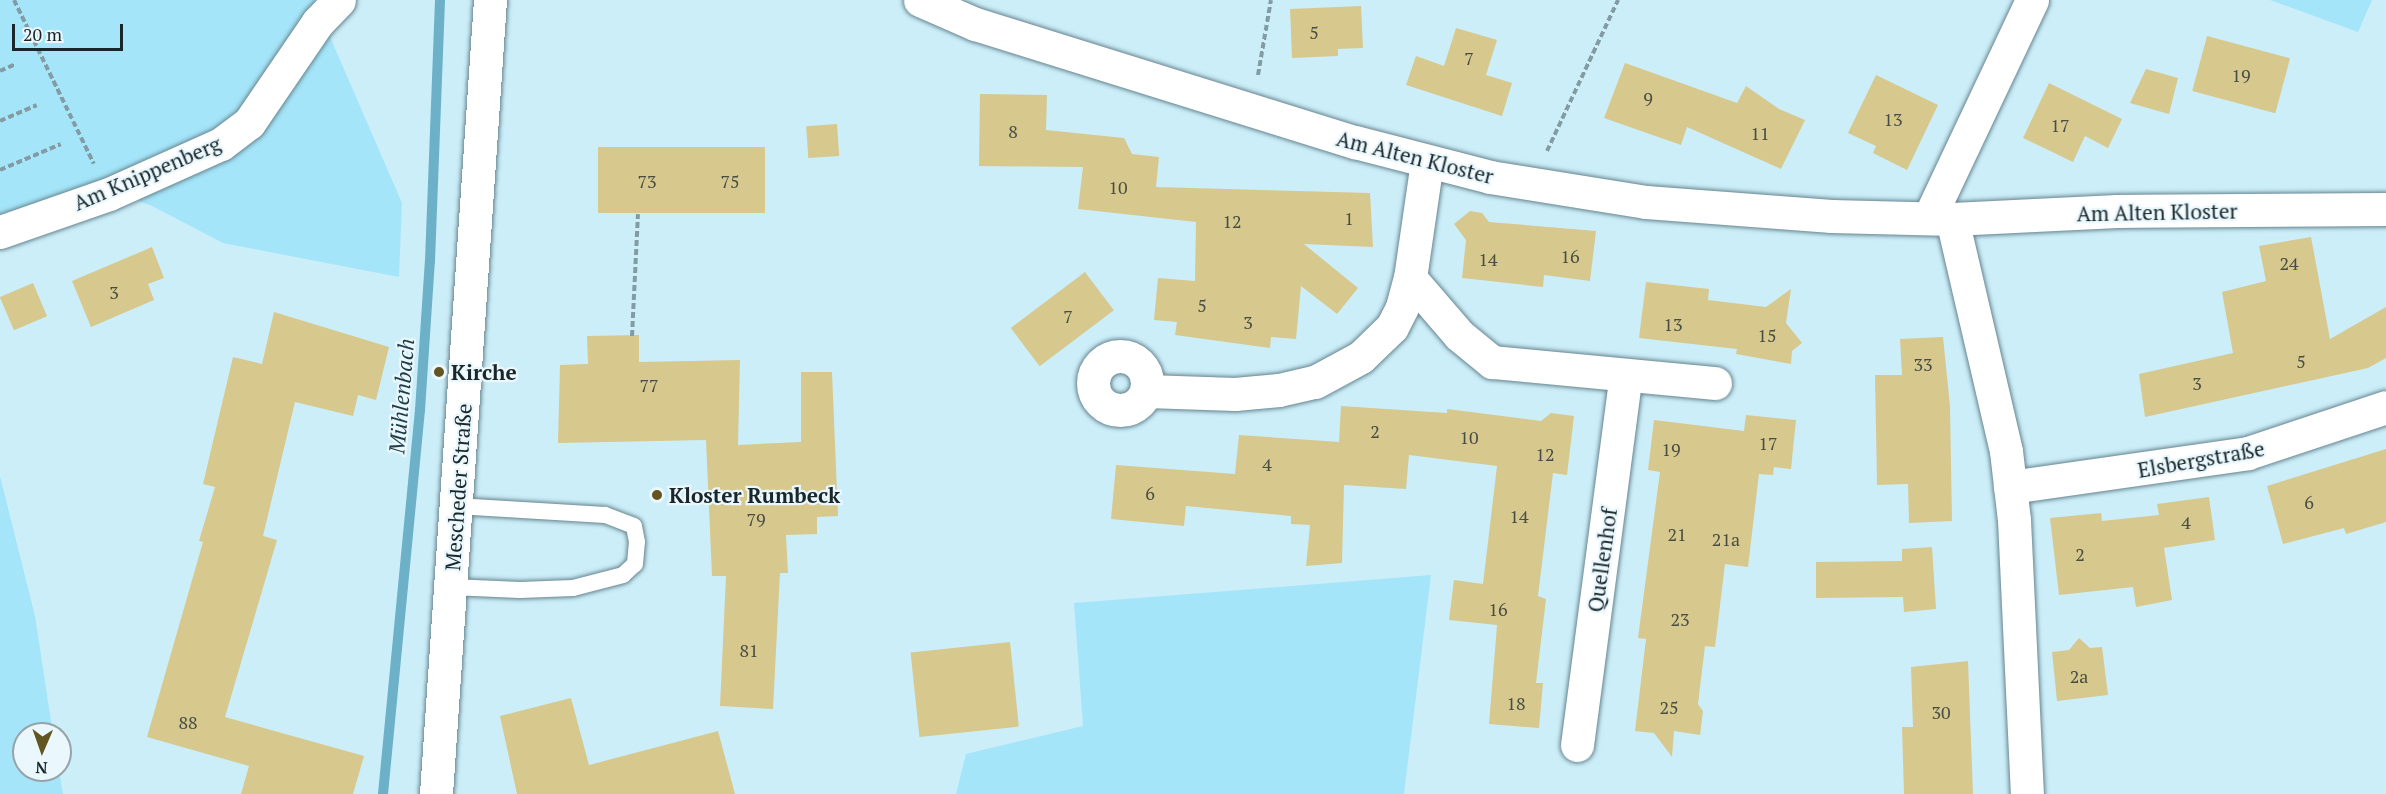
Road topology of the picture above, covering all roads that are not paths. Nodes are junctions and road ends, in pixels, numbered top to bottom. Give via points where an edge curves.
1 (339, 0) edge
2 (490, 0) edge
3 (920, 0) edge
4 (2032, 0) edge
5 (1427, 162) junction
6 (2386, 210) edge
7 (1941, 219) junction
8 (0, 232) edge
9 (1410, 278) junction
10 (1626, 375) junction
11 (1715, 383) dead end
12 (1147, 391) dead end
13 (2386, 407) edge
14 (2010, 487) junction
15 (456, 506) junction
16 (451, 587) junction
17 (1577, 745) dead end
18 (436, 794) edge
19 (2026, 794) edge

1 - 8 street, Am Knippenberg via 318,22 249,123 221,144 109,194
2 - 15 street, Mescheder Straße
3 - 5 street, Am Alten Kloster via 975,24
4 - 7 street
5 - 7 street, Am Alten Kloster via 1533,185 1646,202 1831,216
5 - 9 street
6 - 7 street, Am Alten Kloster via 2117,211
7 - 14 street via 1997,404
9 - 10 street via 1459,335 1492,362
9 - 12 street via 1392,327 1361,357 1336,374 1297,386 1246,393
10 - 11 street
10 - 17 street, Quellenhof
13 - 14 street, Elsbergstraße via 2248,453
14 - 19 street
15 - 16 street, Mescheder Straße
15 - 16 lane via 605,515 634,526 637,542 635,564 623,575 573,588
16 - 18 street, Mescheder Straße

